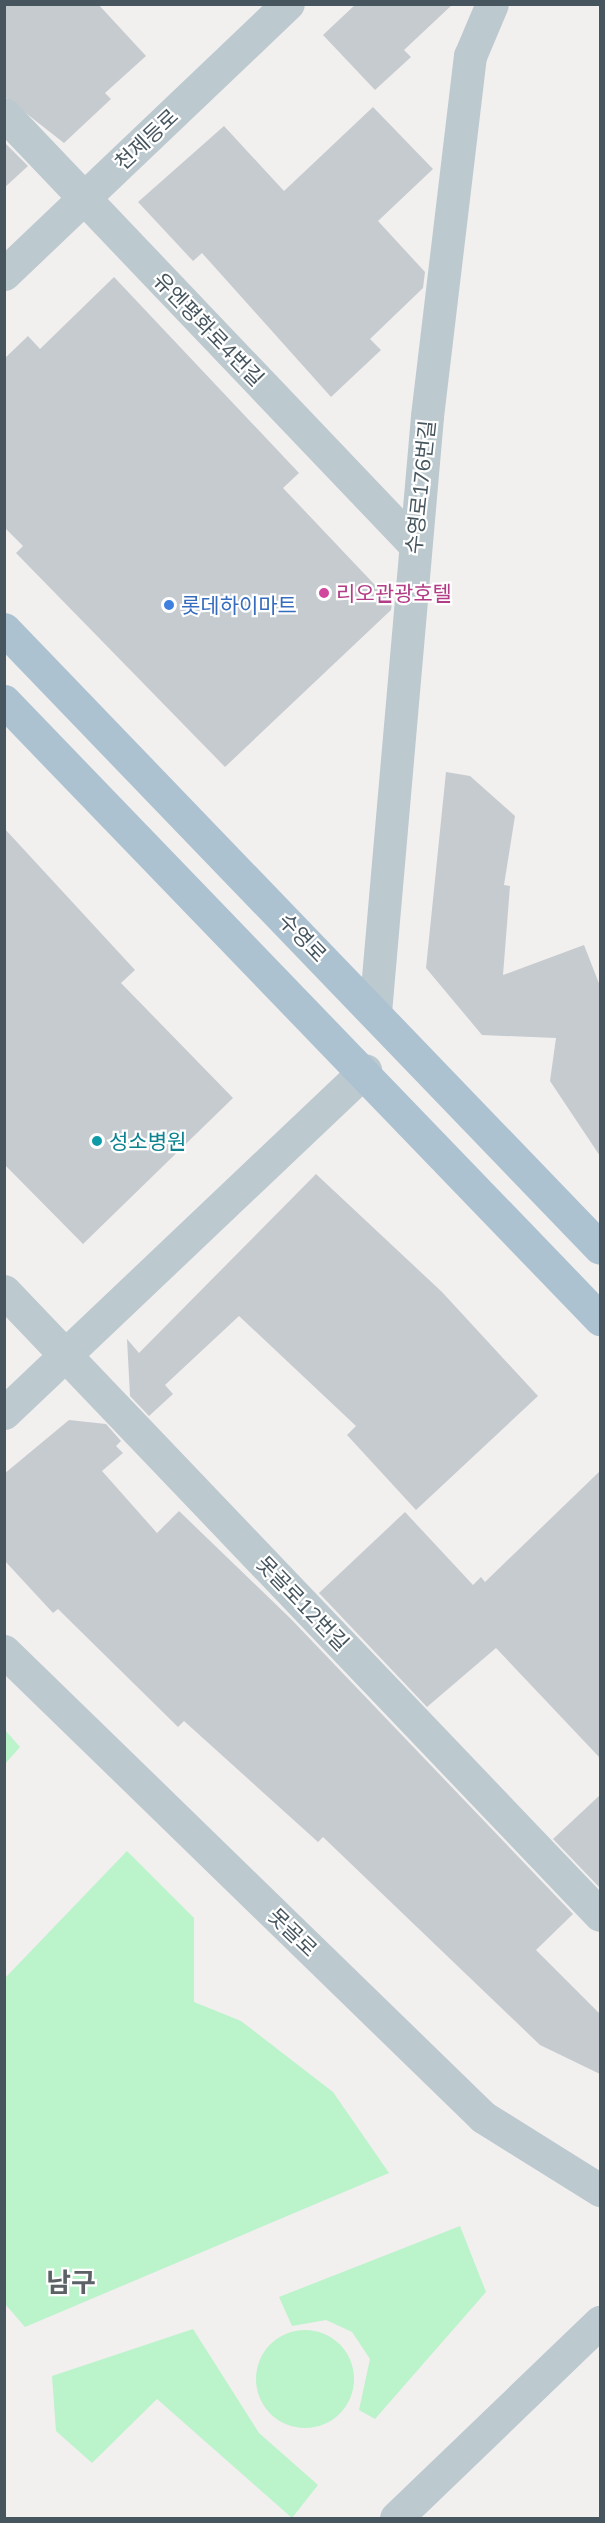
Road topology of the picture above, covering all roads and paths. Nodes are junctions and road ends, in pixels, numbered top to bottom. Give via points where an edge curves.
1 (288, 4) edge
2 (492, 4) edge
3 (4, 114) edge
4 (84, 198) junction
5 (4, 273) edge
6 (413, 543) junction
7 (4, 629) edge
8 (4, 701) edge
9 (375, 1012) junction
10 (365, 1070) junction
11 (600, 1248) edge
12 (4, 1291) edge
13 (600, 1319) edge
14 (66, 1354) junction
15 (4, 1413) edge
16 (4, 1651) edge
17 (600, 1915) edge
18 (600, 2190) edge
19 (600, 2322) edge
20 (396, 2518) edge

1 - 4 street, 천제등로
2 - 6 street, 수영로176번길 via 470,56
3 - 4 street, 유엔평화로4번길
4 - 5 street, 천제등로
4 - 6 street, 유엔평화로4번길
6 - 9 street, 수영로176번길
7 - 9 main road, 수영로
8 - 10 main road
9 - 11 main road, 수영로
10 - 13 main road
10 - 14 street
12 - 14 street, 못골로12번길
14 - 15 street
14 - 17 street, 못골로12번길
16 - 18 street, 못골로 via 483,2117
19 - 20 street

